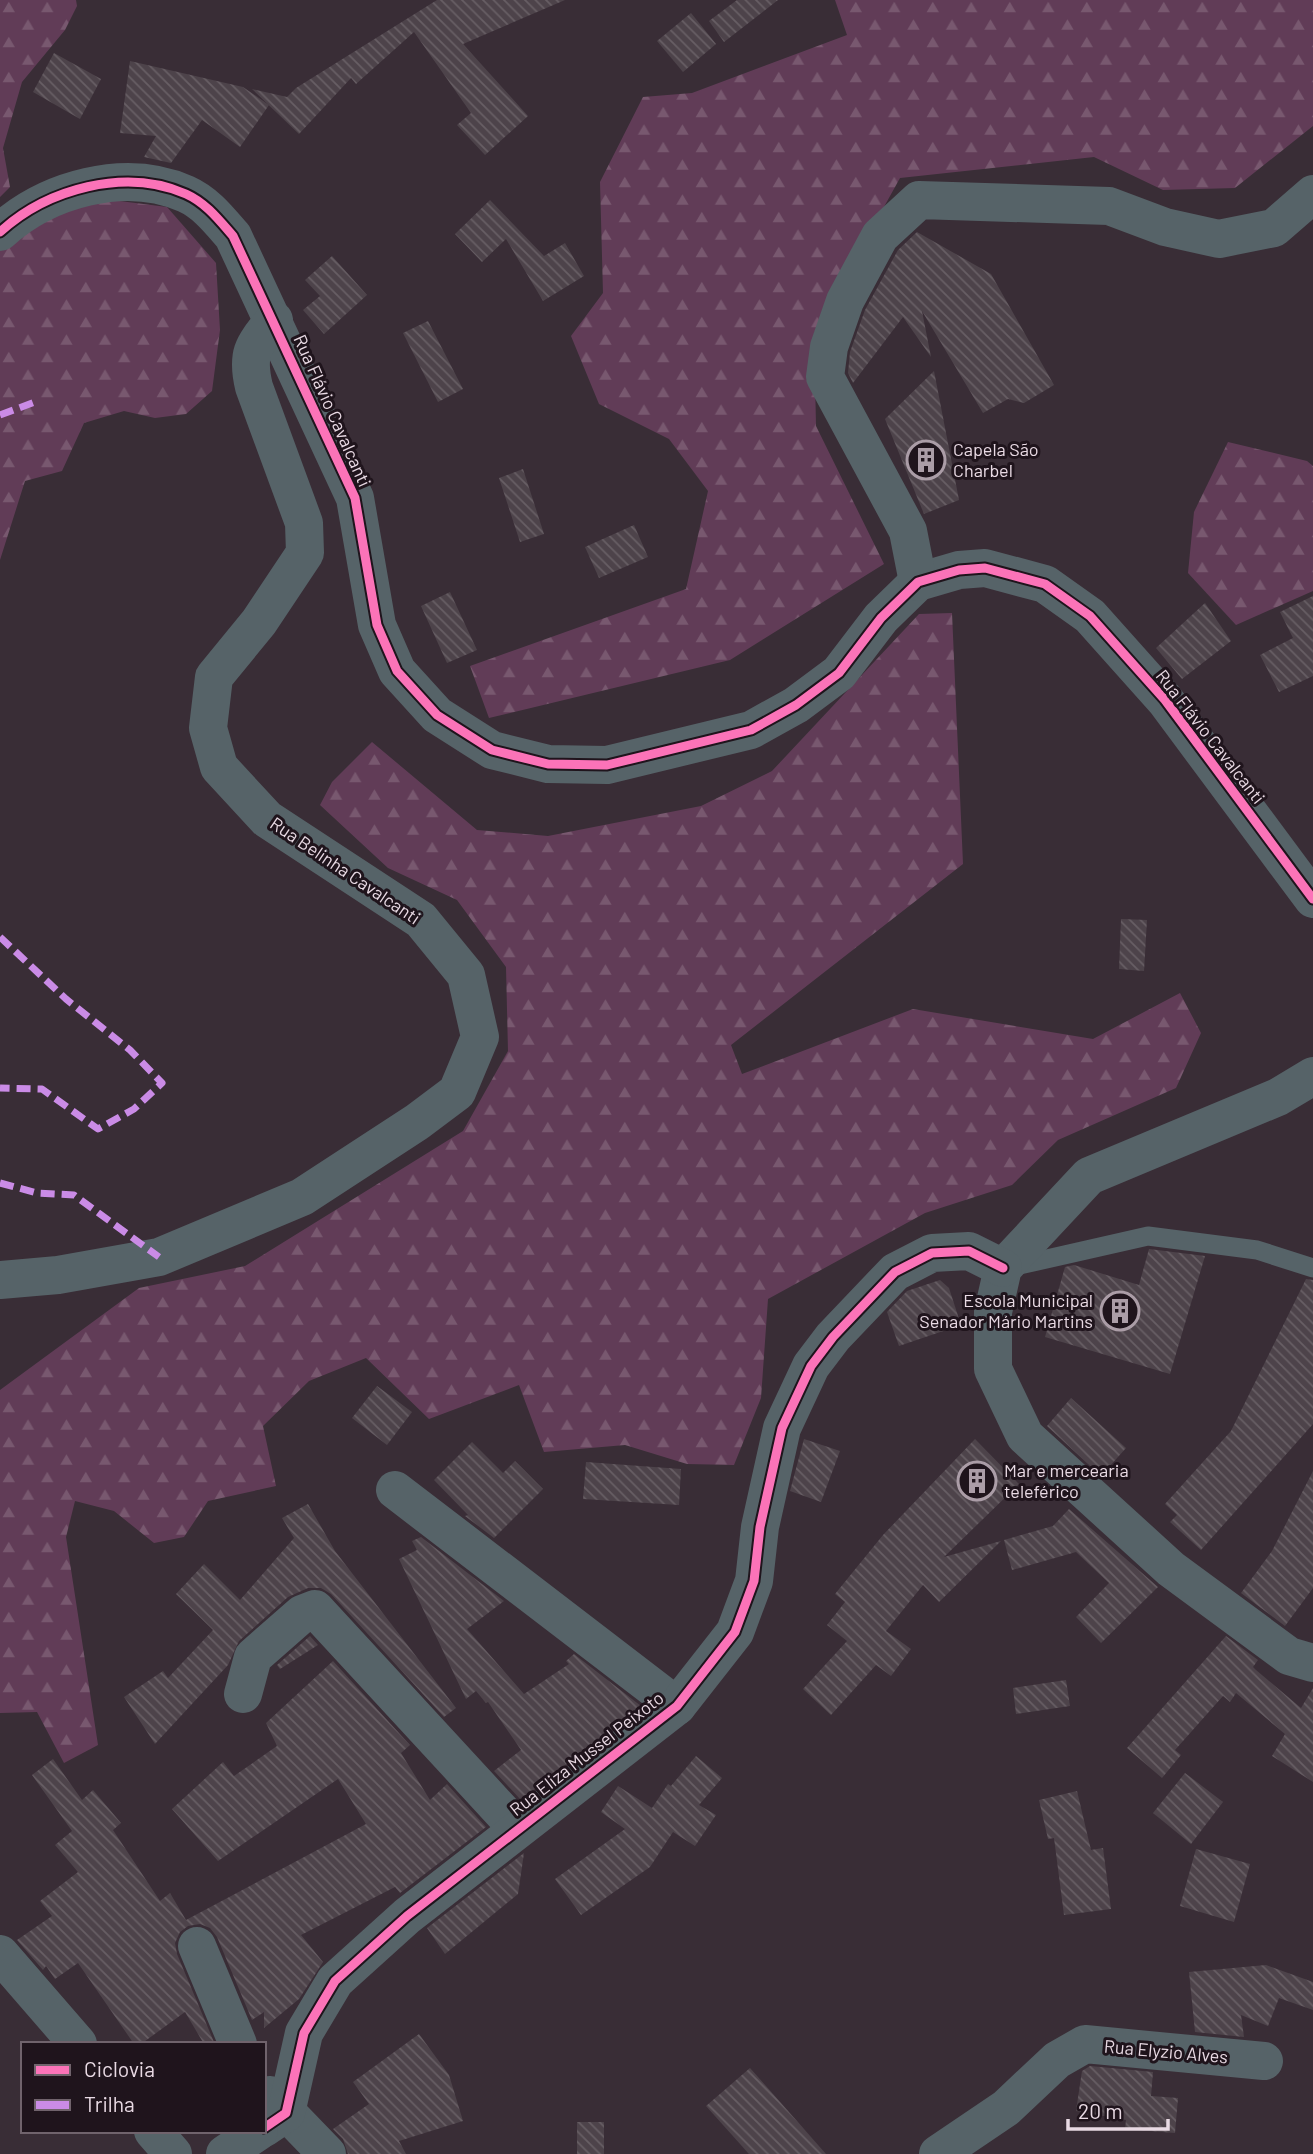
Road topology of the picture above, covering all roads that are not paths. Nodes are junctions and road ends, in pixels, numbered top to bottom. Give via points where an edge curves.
1 (1313, 194) edge
2 (0, 232) edge
3 (274, 320) junction
4 (918, 582) junction
5 (1313, 899) edge
6 (1313, 1076) edge
7 (1003, 1268) junction
8 (1313, 1268) edge
9 (0, 1280) edge
10 (395, 1490) dead end
11 (1313, 1663) edge
12 (243, 1694) dead end
13 (677, 1706) junction
14 (517, 1828) junction
15 (197, 1946) dead end
16 (0, 1954) edge
17 (76, 2042) edge
18 (237, 2042) edge
19 (1264, 2061) dead end
20 (268, 2115) edge
21 (155, 2133) edge
22 (248, 2133) edge
23 (173, 2154) edge
24 (225, 2154) edge
25 (327, 2154) edge
26 (938, 2154) edge

1 - 4 street via 1274,228 1219,239 1165,227 1109,206 919,200 880,236 845,301 829,347 825,377 908,531
2 - 3 street, Rua Flávio Cavalcanti via 13,220 65,193 100,183 142,184 185,194 210,209 233,236
3 - 4 street, Rua Flávio Cavalcanti via 355,498 377,625 397,671 437,715 492,750 548,765 607,765 751,730 839,673 895,603
3 - 9 street, Rua Belinha Cavalcanti via 253,346 249,366 304,523 305,553 259,622 214,677 208,728 219,767 267,819 421,920 466,975 480,1037 457,1091 302,1198 159,1257
4 - 5 street, Rua Flávio Cavalcanti via 985,568 1045,584 1090,616 1165,700
6 - 7 street via 1278,1097 1089,1176
7 - 8 lane via 1149,1236 1257,1250
7 - 11 street via 993,1312 993,1369 1025,1436 1171,1569 1289,1656
7 - 13 street, Rua Eliza Mussel Peixoto via 969,1251 932,1253 895,1272 864,1301 811,1366 782,1428 760,1527 754,1581 735,1632
10 - 13 street
12 - 14 street via 253,1657 302,1614 315,1609
13 - 14 street, Rua Eliza Mussel Peixoto
14 - 20 street, Rua Eliza Mussel Peixoto via 335,1981 304,2033
15 - 18 street
16 - 17 street
19 - 26 street, Rua Elyzio Alves via 1086,2044 1057,2060 1006,2108
20 - 25 street
21 - 23 street
22 - 24 street

